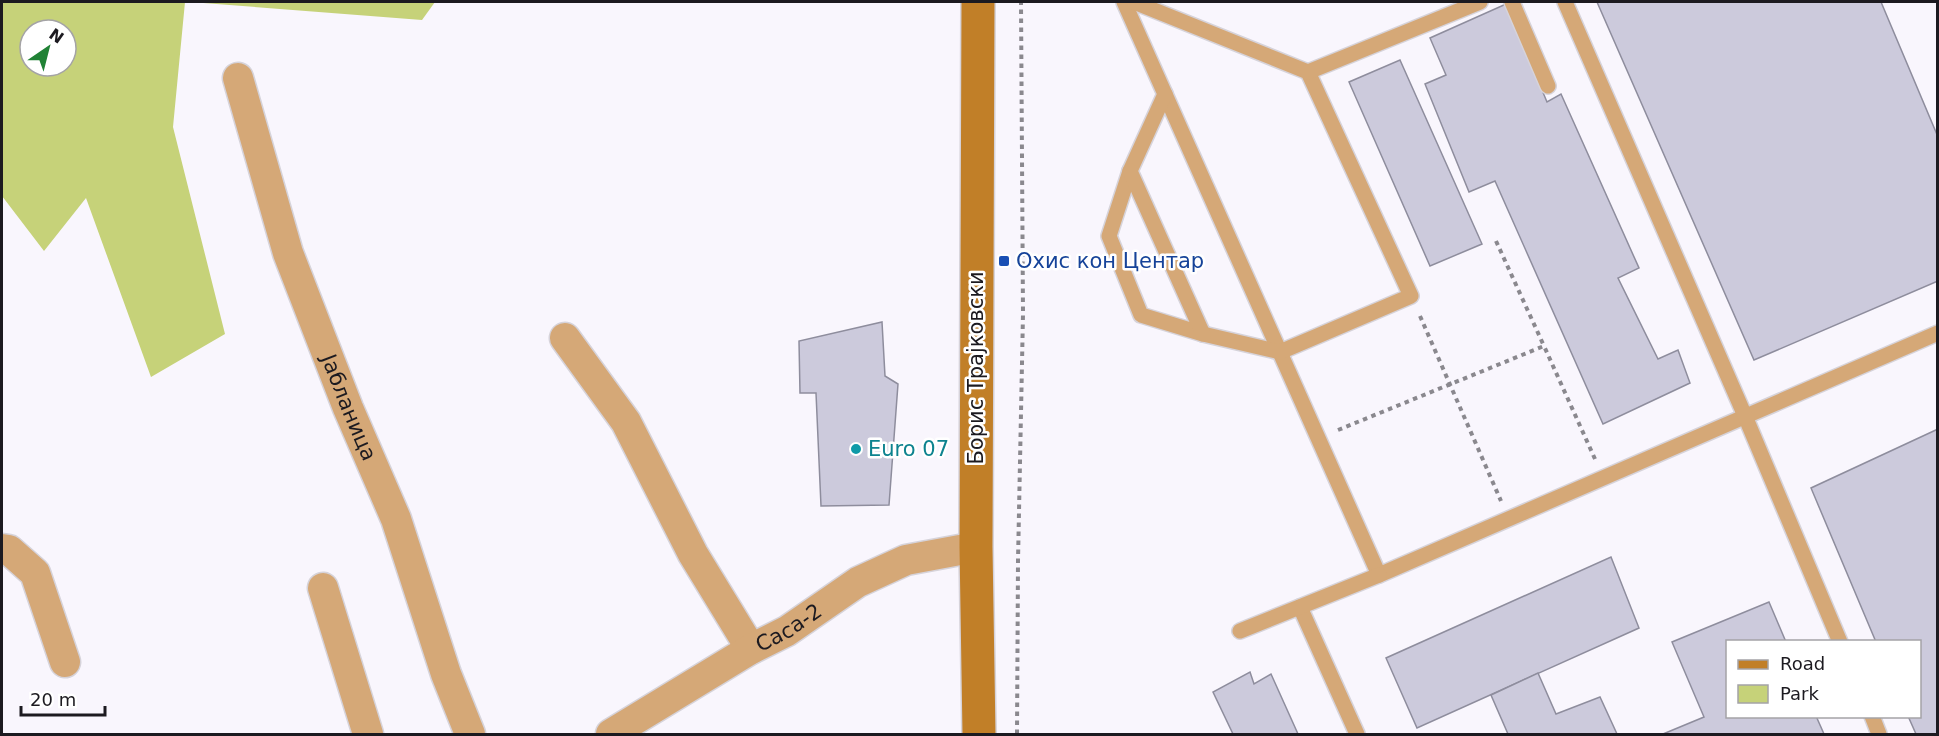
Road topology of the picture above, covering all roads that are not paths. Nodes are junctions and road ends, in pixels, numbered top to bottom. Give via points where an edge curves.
1 (978, 2) edge
2 (1124, 2) edge
3 (1134, 2) edge
4 (1480, 2) edge
5 (1512, 2) edge
6 (1565, 2) edge
7 (1308, 72) junction
8 (238, 78) dead end
9 (1548, 86) dead end
10 (1165, 94) junction
11 (1130, 171) junction
12 (1938, 333) edge
13 (1203, 334) junction
14 (565, 338) dead end
15 (1280, 352) junction
16 (1745, 416) junction
17 (976, 547) junction
18 (2, 549) edge
19 (1379, 575) junction
20 (323, 588) dead end
21 (1300, 607) junction
22 (1240, 631) dead end
23 (1839, 640) edge
24 (752, 649) junction
25 (64, 662) dead end
26 (1872, 718) edge
27 (368, 735) edge
28 (470, 735) edge
29 (611, 735) edge
30 (979, 735) edge
31 (1357, 735) edge
32 (1879, 735) edge

1 - 17 main road, Борис Трајковски
2 - 10 lane
3 - 7 lane
4 - 7 lane
5 - 9 lane
6 - 16 lane
7 - 15 lane via 1411,296
8 - 28 street, Јабланица via 288,253 396,519
10 - 11 lane
10 - 15 lane
11 - 13 lane
11 - 13 lane via 1109,236 1141,315
12 - 16 lane
13 - 15 lane
14 - 24 street via 626,422 693,554
15 - 19 lane
16 - 19 lane
16 - 23 lane
17 - 24 street, Саса-2 via 906,560 858,582 787,631
17 - 30 main road, Борис Трајковски
18 - 25 street via 9,550 35,573
19 - 21 lane
20 - 27 street
21 - 22 lane
21 - 31 lane
24 - 29 street, Саса-2
26 - 32 lane

